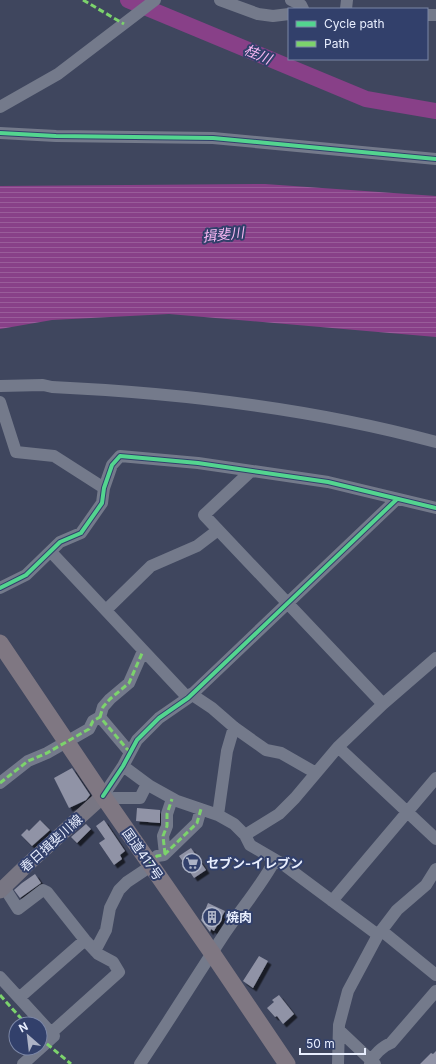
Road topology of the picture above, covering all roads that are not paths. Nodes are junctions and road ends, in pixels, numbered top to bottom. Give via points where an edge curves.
1 (155, 0) edge
2 (220, 0) edge
3 (291, 0) edge
4 (302, 8) edge
5 (288, 14) edge
6 (1, 105) edge
7 (0, 133) edge
8 (436, 158) edge
9 (0, 386) edge
10 (0, 402) edge
11 (436, 442) edge
12 (251, 471) junction
13 (104, 488) junction
14 (398, 499) junction
15 (436, 508) edge
16 (218, 530) junction
17 (50, 552) junction
18 (0, 588) edge
19 (287, 604) junction
20 (106, 610) junction
21 (0, 643) edge
22 (143, 651) junction
23 (436, 658) edge
24 (190, 696) junction
25 (383, 704) junction
26 (100, 717) junction
27 (234, 727) junction
28 (67, 742) junction
29 (338, 747) junction
30 (131, 751) junction
31 (123, 766) junction
32 (316, 773) junction
33 (436, 778) edge
34 (0, 783) edge
35 (147, 784) junction
36 (105, 799) junction
37 (172, 799) junction
38 (201, 810) junction
39 (407, 811) junction
40 (218, 815) junction
41 (245, 835) junction
42 (436, 839) edge
43 (165, 854) junction
44 (275, 860) junction
45 (150, 864) junction
46 (436, 870) edge
47 (2, 889) edge
48 (332, 901) junction
49 (380, 933) junction
50 (85, 940) junction
51 (95, 951) junction
52 (212, 952) junction
53 (436, 975) edge
54 (0, 977) edge
55 (436, 991) edge
56 (19, 998) junction
57 (338, 1030) junction
58 (53, 1035) junction
59 (372, 1063) edge
60 (23, 1064) edge
61 (140, 1064) edge
62 (287, 1064) edge
63 (338, 1064) edge

1 - 6 street via 58,74
2 - 5 street via 258,14
3 - 4 street
7 - 8 street via 213,138
9 - 11 street via 43,385 231,402 320,415
10 - 13 street via 16,452 54,456
12 - 13 street via 120,456 112,465
12 - 14 street via 328,482
12 - 16 street via 204,515
13 - 17 street via 102,503 81,533 60,542
14 - 15 street
14 - 19 street
16 - 19 street
16 - 20 street via 197,546 151,566
17 - 18 street via 26,575
17 - 20 street
19 - 24 street
19 - 25 street
20 - 22 street
21 - 28 highway, 国道417号
22 - 24 street
22 - 26 street via 129,683 103,707
23 - 25 street
24 - 27 street via 212,708
24 - 30 street via 159,718 136,740
25 - 29 street
26 - 28 street via 93,721 89,729
26 - 30 street
27 - 32 street via 266,750 281,753
27 - 40 street via 227,751
28 - 34 street via 28,761
28 - 36 highway, 国道417号
29 - 32 street
29 - 39 street
30 - 31 street
31 - 35 street
31 - 36 street
32 - 41 street via 279,814
33 - 39 street
35 - 36 street via 140,798
35 - 37 street
36 - 45 highway, 国道417号
36 - 47 main road, 春日揖斐川線
37 - 38 street
37 - 43 street via 163,836
38 - 40 street
38 - 43 street via 197,823
39 - 42 street
39 - 48 street
40 - 41 street via 234,824
41 - 44 street via 250,845
43 - 45 street via 157,856
44 - 48 street
44 - 52 street
45 - 51 street via 119,890 110,908 106,930
45 - 52 highway, 国道417号
46 - 49 street via 426,885 397,910
47 - 50 street via 18,909 43,890 47,892
48 - 49 street
49 - 53 street
49 - 57 street via 348,991
50 - 51 street
50 - 56 street
51 - 58 street via 113,962 119,972
52 - 61 street
52 - 62 highway, 国道417号
54 - 56 street
55 - 59 street via 391,1043 385,1045
56 - 58 street
57 - 59 street
57 - 63 street
58 - 60 street

